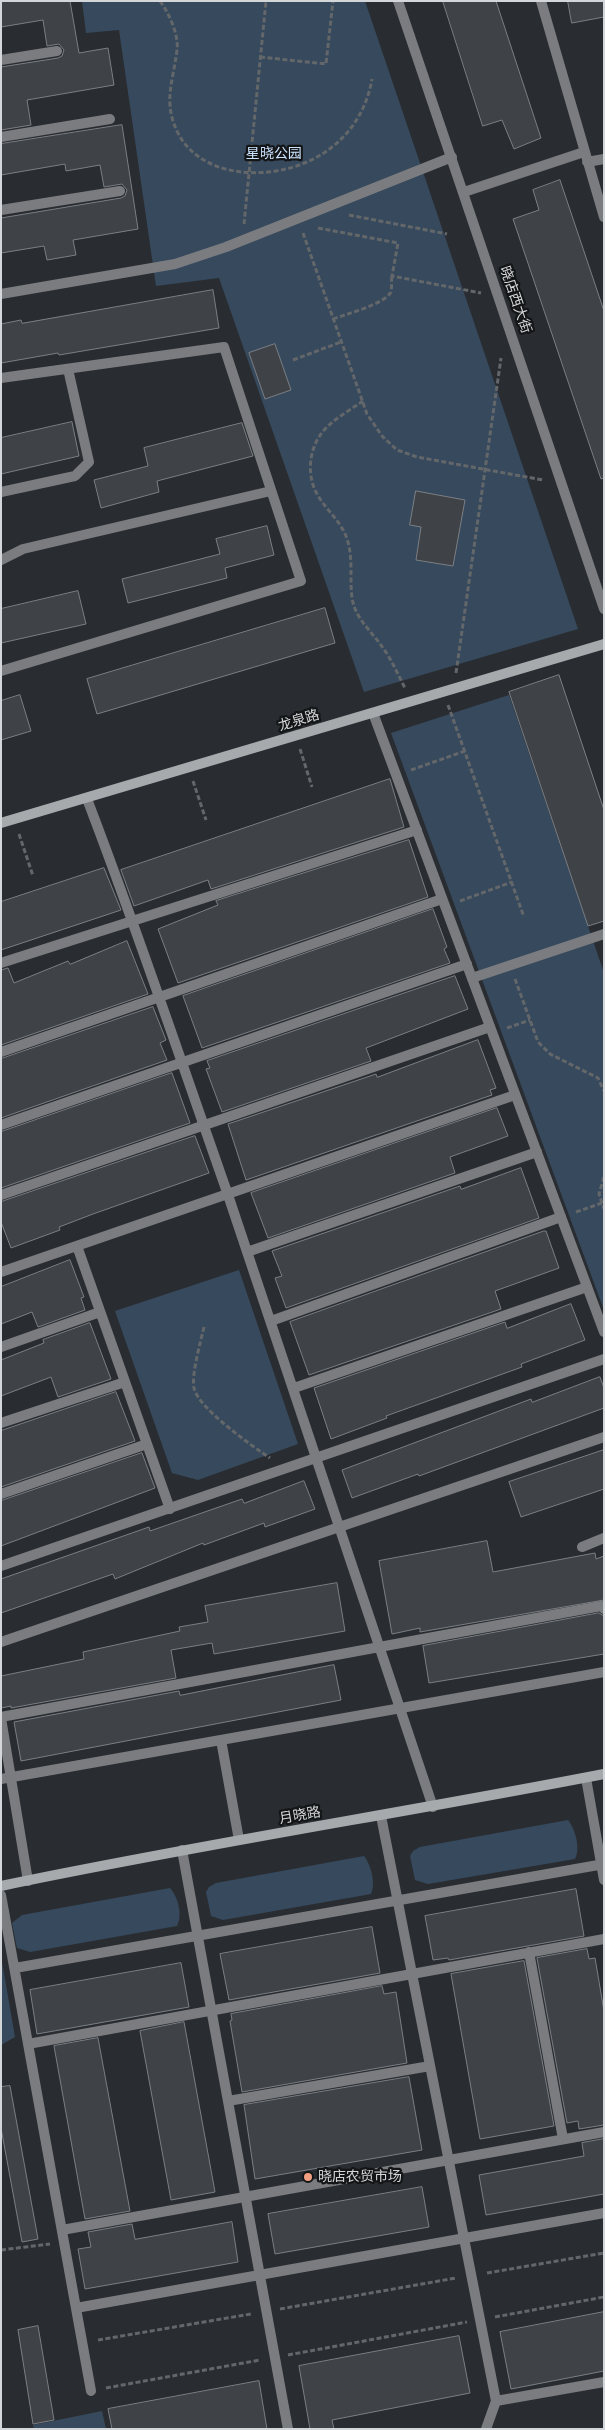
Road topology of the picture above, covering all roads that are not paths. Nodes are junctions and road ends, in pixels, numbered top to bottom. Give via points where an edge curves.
1 (398, 1) edge
2 (541, 1) edge
3 (58, 51) dead end
4 (1, 60) edge
5 (110, 119) dead end
6 (1, 137) edge
7 (452, 157) junction
8 (585, 157) junction
9 (604, 159) edge
10 (120, 191) dead end
11 (464, 192) junction
12 (1, 210) edge
13 (604, 216) edge
14 (1, 294) edge
15 (68, 369) junction
16 (1, 378) edge
17 (271, 491) junction
18 (1, 492) edge
19 (1, 560) edge
20 (604, 609) edge
21 (604, 644) edge
22 (1, 671) edge
23 (373, 713) junction
24 (87, 799) junction
25 (1, 823) edge
26 (417, 830) junction
27 (444, 902) junction
28 (133, 920) junction
29 (604, 934) edge
30 (1, 963) edge
31 (467, 964) junction
32 (472, 978) junction
33 (160, 997) junction
34 (491, 1030) junction
35 (1, 1052) edge
36 (182, 1062) junction
37 (515, 1095) junction
38 (1, 1125) edge
39 (204, 1126) junction
40 (537, 1152) junction
41 (1, 1195) edge
42 (228, 1195) junction
43 (561, 1218) junction
44 (76, 1246) junction
45 (247, 1252) junction
46 (1, 1272) edge
47 (587, 1287) junction
48 (100, 1312) junction
49 (271, 1321) junction
50 (604, 1332) edge
51 (1, 1347) edge
52 (604, 1359) edge
53 (124, 1382) junction
54 (294, 1388) junction
55 (1, 1423) edge
56 (604, 1437) edge
57 (147, 1444) junction
58 (318, 1458) junction
59 (1, 1494) edge
60 (170, 1509) junction
61 (341, 1527) junction
62 (604, 1538) edge
63 (582, 1547) dead end
64 (1, 1566) edge
65 (604, 1609) edge
66 (1, 1642) edge
67 (381, 1646) junction
68 (604, 1672) edge
69 (401, 1708) junction
70 (1, 1718) edge
71 (221, 1740) junction
72 (604, 1774) edge
73 (7, 1778) edge
74 (586, 1778) junction
75 (433, 1807) junction
76 (381, 1816) junction
77 (239, 1840) junction
78 (182, 1850) junction
79 (602, 1864) edge
80 (604, 1880) edge
81 (28, 1881) junction
82 (1, 1886) edge
83 (1, 1895) edge
84 (398, 1900) junction
85 (197, 1936) junction
86 (604, 1939) edge
87 (529, 1952) junction
88 (15, 1968) junction
89 (412, 1974) junction
90 (211, 2011) junction
91 (28, 2044) junction
92 (430, 2066) junction
93 (228, 2101) junction
94 (604, 2132) edge
95 (563, 2139) junction
96 (449, 2160) junction
97 (245, 2197) junction
98 (604, 2213) edge
99 (62, 2230) junction
100 (464, 2238) junction
101 (260, 2275) junction
102 (76, 2308) junction
103 (604, 2382) edge
104 (91, 2391) road end
105 (496, 2401) junction
106 (288, 2429) edge
107 (486, 2429) edge

1 - 7 street, 晓店西大街
2 - 8 street
3 - 4 street
5 - 6 street
7 - 11 street, 晓店西大街
7 - 14 street via 299,222 176,264
8 - 9 street
8 - 11 street
8 - 13 street
10 - 12 street
11 - 20 street, 晓店西大街
15 - 16 street
15 - 17 street via 224,347
15 - 18 street via 89,462 75,476
17 - 19 street via 23,549
17 - 22 street via 301,581
21 - 23 street, 龙泉路
23 - 24 street, 龙泉路
23 - 26 street
24 - 25 street, 龙泉路
24 - 28 street
26 - 27 street
26 - 28 street
27 - 31 street
27 - 33 street
28 - 30 street
28 - 33 street
29 - 32 street
31 - 32 street
31 - 36 street
32 - 34 street
33 - 35 street
33 - 36 street
34 - 37 street
34 - 39 street
36 - 38 street
36 - 39 street
37 - 40 street
37 - 42 street
39 - 41 street
39 - 42 street
40 - 43 street
40 - 45 street
42 - 44 street
42 - 45 street
43 - 47 street
43 - 49 street
44 - 46 street
44 - 48 street
45 - 49 street
47 - 50 street
47 - 54 street
48 - 51 street
48 - 53 street
49 - 54 street
52 - 58 street
53 - 55 street
53 - 57 street
54 - 58 street
56 - 61 street
57 - 59 street
57 - 60 street
58 - 60 street
58 - 61 street
60 - 64 street
61 - 66 street
61 - 67 street
62 - 63 street
65 - 67 street via 601,1606
67 - 69 street
67 - 70 street
68 - 69 street
69 - 71 street
69 - 75 street
70 - 73 street
71 - 73 street
71 - 77 street
72 - 74 street, 月晓路
73 - 81 street
74 - 75 street, 月晓路
74 - 79 street
75 - 76 street, 月晓路
76 - 77 street, 月晓路
76 - 84 street
77 - 78 street, 月晓路
78 - 81 street, 月晓路
78 - 85 street
79 - 80 street
79 - 84 street
81 - 82 street, 月晓路
83 - 88 street
84 - 85 street
84 - 89 street
85 - 88 street
85 - 90 street
86 - 87 street
87 - 89 street
87 - 95 street
88 - 91 street
89 - 90 street
89 - 92 street
90 - 91 street
90 - 93 street
91 - 99 street
92 - 93 street
92 - 96 street
93 - 97 street
94 - 95 street
95 - 96 street
96 - 97 street
96 - 100 street
97 - 99 street
97 - 101 street
98 - 100 street
99 - 102 street
100 - 101 street
100 - 105 street
101 - 102 street
101 - 106 street
102 - 104 street
103 - 105 street
105 - 107 street

